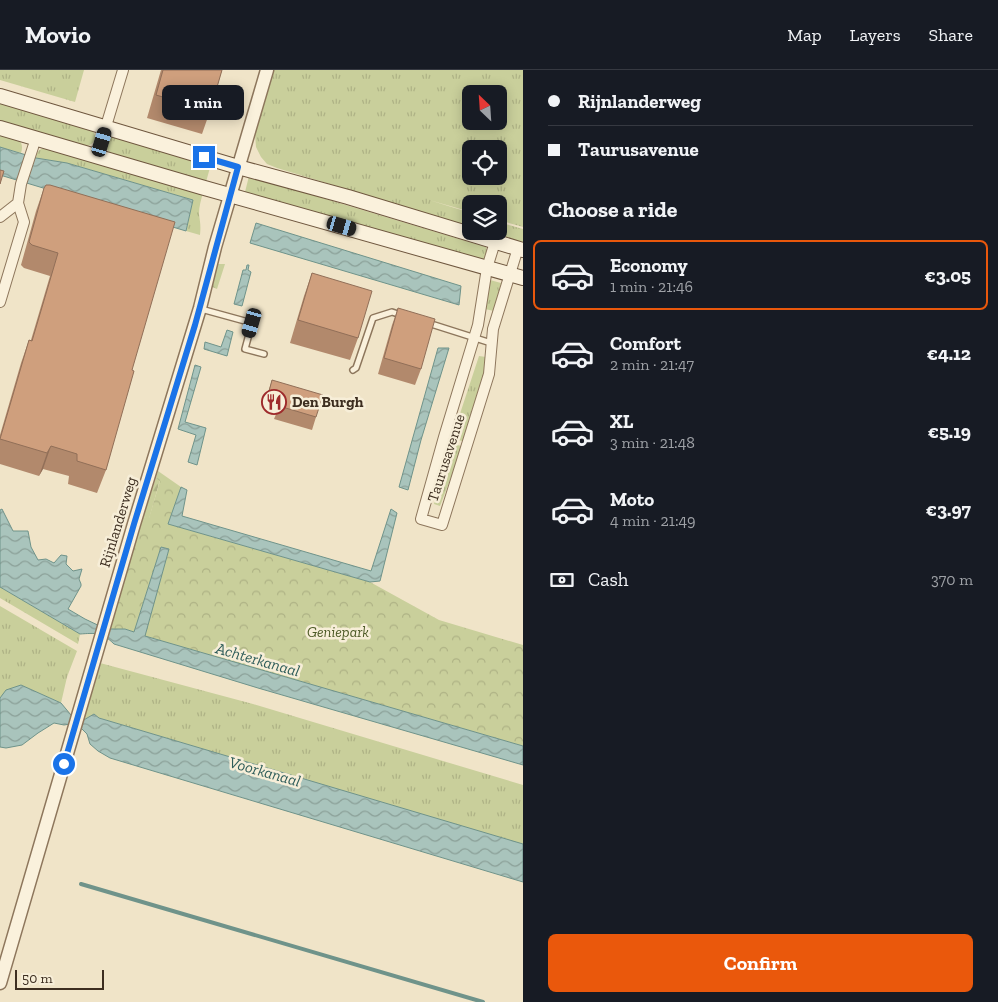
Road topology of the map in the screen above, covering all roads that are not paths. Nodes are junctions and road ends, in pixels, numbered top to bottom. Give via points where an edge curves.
1 (123, 70) edge
2 (267, 70) edge
3 (0, 96) edge
4 (0, 128) edge
5 (106, 128) junction
6 (36, 138) junction
7 (98, 156) junction
8 (238, 167) junction
9 (231, 195) junction
10 (18, 203) junction
11 (0, 217) edge
12 (495, 242) junction
13 (520, 249) edge
14 (487, 268) junction
15 (516, 276) edge
16 (0, 302) edge
17 (200, 308) junction
18 (410, 318) edge
19 (420, 320) edge
20 (474, 337) junction
21 (492, 343) junction
22 (264, 354) dead end
23 (353, 370) dead end
24 (0, 982) edge

1 - 5 street
2 - 8 street, Rijnlanderweg
3 - 5 main road, Taurusavenue
4 - 6 main road
5 - 7 street
5 - 8 main road, Taurusavenue
6 - 7 main road
6 - 10 street
7 - 9 main road
8 - 9 street, Rijnlanderweg
8 - 12 main road, Taurusavenue
9 - 14 main road
9 - 17 street, Rijnlanderweg
10 - 11 street
10 - 16 street via 24,222
12 - 13 main road, Taurusavenue
12 - 14 street, Taurusavenue
13 - 15 street, Taurusavenue
14 - 15 main road
14 - 20 street, Taurusavenue
15 - 21 street, Taurusavenue via 493,329
17 - 22 lane via 252,323 244,349
17 - 24 street, Rijnlanderweg
18 - 23 lane via 392,312 373,318
19 - 20 lane
20 - 21 lane
20 - 21 street, Taurusavenue via 421,519 442,525 489,374

